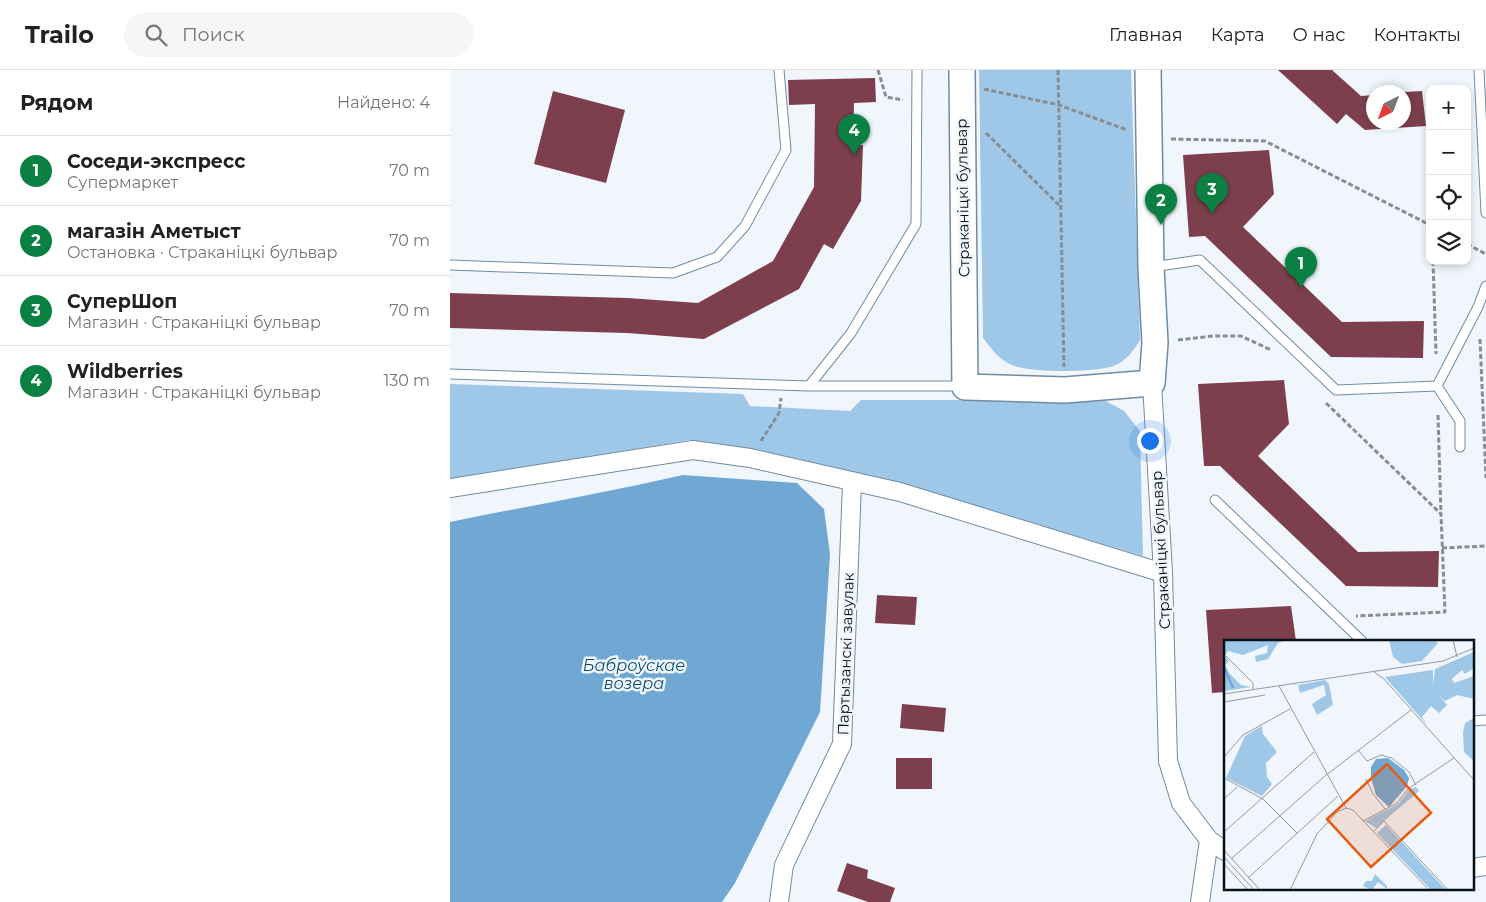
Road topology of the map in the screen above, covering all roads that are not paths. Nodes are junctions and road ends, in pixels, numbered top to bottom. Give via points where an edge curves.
1 (779, 70) edge
2 (916, 70) edge
3 (1148, 70) edge
4 (1479, 70) edge
5 (962, 77) edge
6 (1486, 213) edge
7 (450, 265) edge
8 (1151, 267) junction
9 (1486, 286) edge
10 (450, 374) edge
11 (1152, 383) junction
12 (810, 386) junction
13 (965, 386) junction
14 (1437, 386) junction
15 (1460, 446) dead end
16 (852, 483) junction
17 (450, 488) edge
18 (1215, 500) dead end
19 (1163, 573) junction
20 (1361, 640) edge
21 (1209, 840) junction
22 (1224, 850) edge
23 (779, 902) edge
24 (1200, 902) edge

1 - 7 lane via 786,150 745,226 717,257 673,273
2 - 12 lane via 916,224 851,332
3 - 8 street, Страканіцкі бульвар
4 - 6 lane
5 - 13 street, Страканіцкі бульвар
8 - 11 street, Страканіцкі бульвар via 1155,343
8 - 14 lane via 1200,260 1336,390
9 - 14 lane
10 - 12 lane
11 - 13 street via 1065,390
11 - 19 street, Страканіцкі бульвар
12 - 13 lane
14 - 15 lane via 1460,421
16 - 17 street via 750,458 693,450
16 - 19 street via 900,492
16 - 23 street, Партызанскі завулак via 842,744 784,865
18 - 20 lane
19 - 21 street, Страканіцкі бульвар via 1168,760 1181,803
21 - 22 street, Страканіцкі бульвар
21 - 24 street

